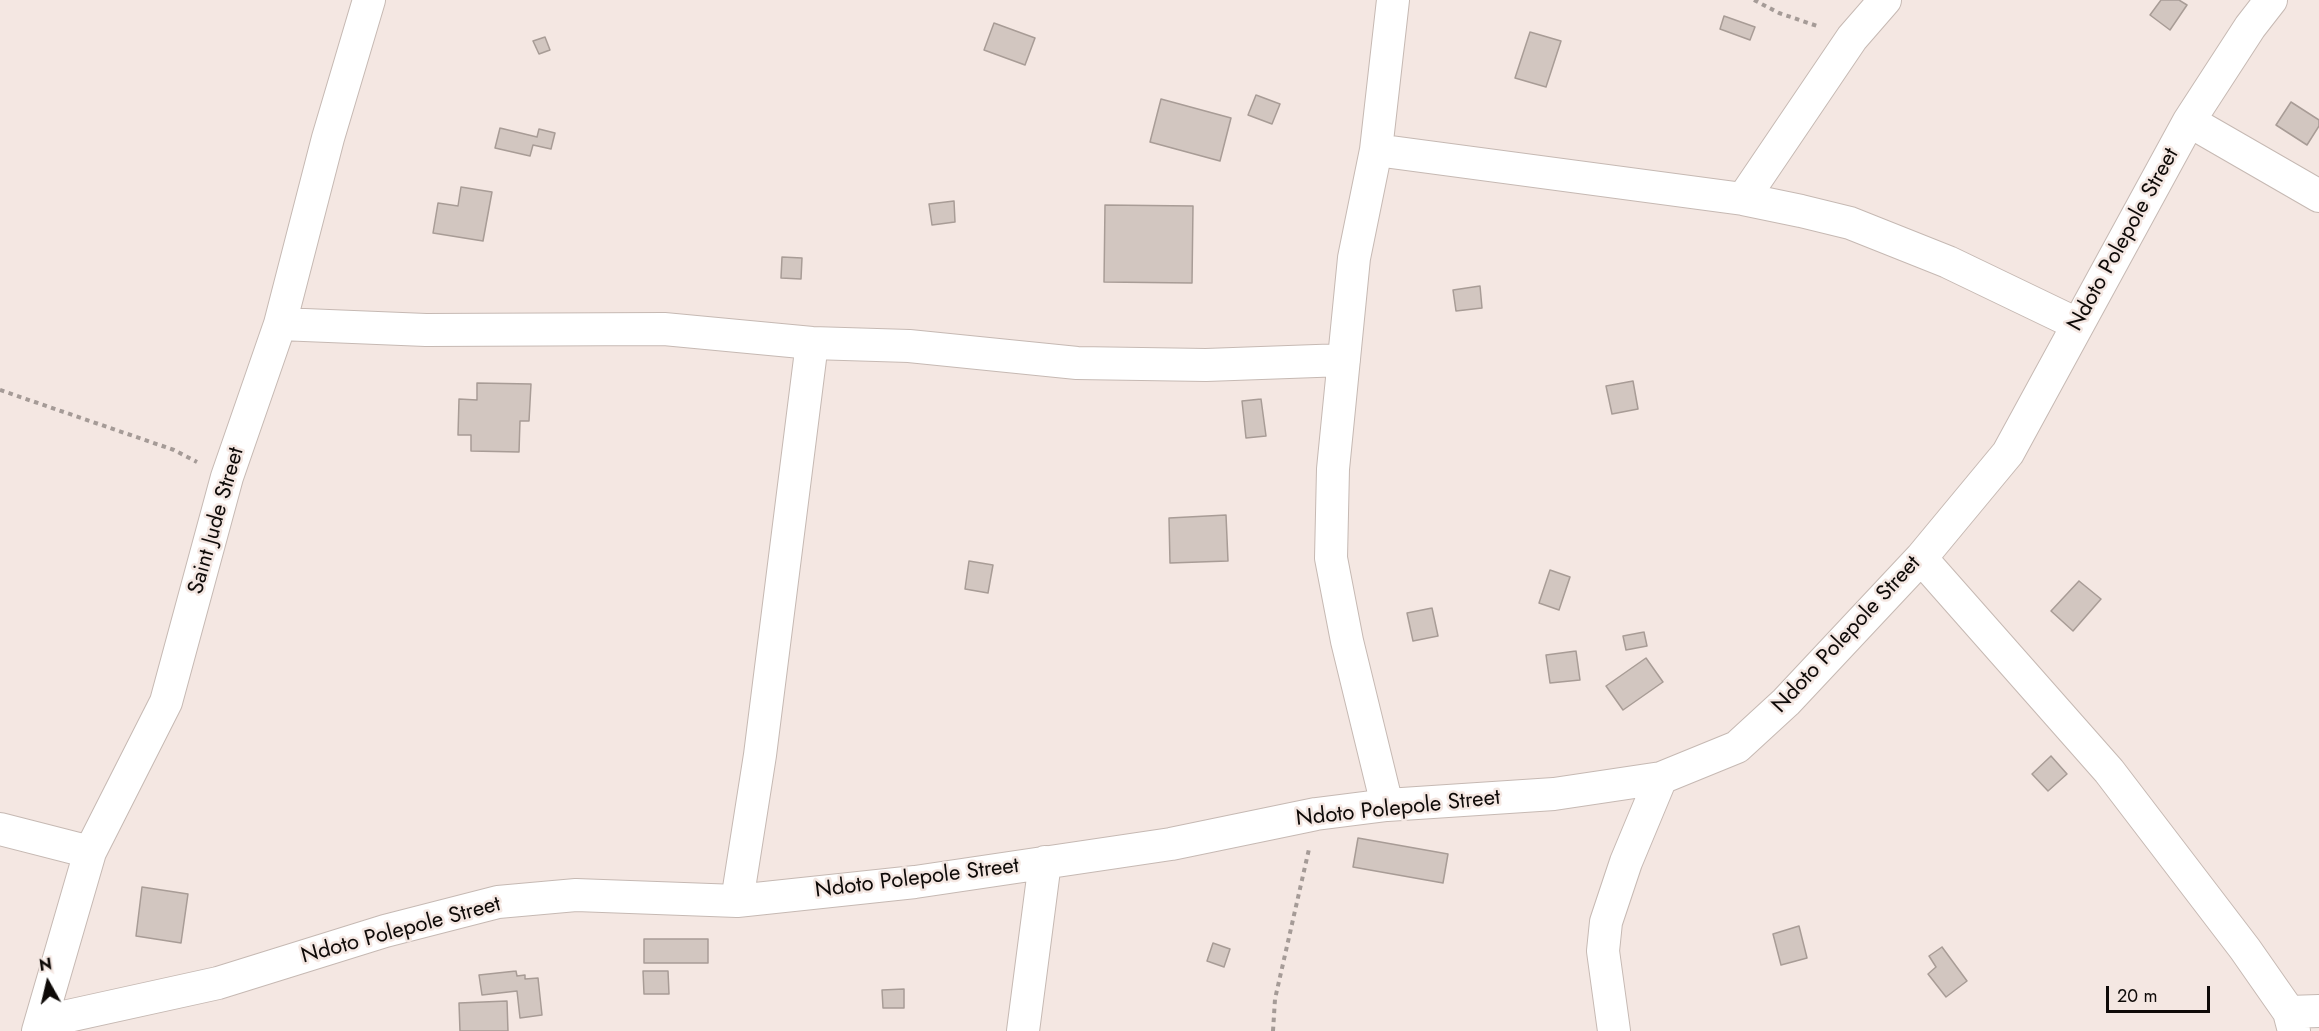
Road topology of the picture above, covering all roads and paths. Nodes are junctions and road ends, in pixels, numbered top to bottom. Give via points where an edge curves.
1 (369, 0) edge
2 (1754, 0) edge
3 (1885, 0) edge
4 (2271, 0) edge
5 (1386, 1) edge
6 (1851, 38) junction
7 (2189, 121) junction
8 (1376, 150) junction
9 (2319, 196) edge
10 (1743, 199) junction
11 (280, 324) junction
12 (2077, 324) junction
13 (812, 343) junction
14 (1344, 360) junction
15 (0, 390) edge
16 (227, 477) junction
17 (1921, 558) junction
18 (1660, 777) junction
19 (1387, 805) junction
20 (1316, 814) junction
21 (0, 829) edge
22 (90, 852) junction
23 (1045, 862) junction
24 (737, 901) junction
25 (2301, 1018) edge
26 (39, 1026) edge
27 (1023, 1031) edge
28 (1273, 1031) edge
29 (1614, 1031) edge

1 - 11 street, Saint Jude Street
2 - 6 path
3 - 6 street
4 - 7 street, Ndoto Polepole Street
5 - 8 street
6 - 10 street
7 - 9 street
7 - 12 street, Ndoto Polepole Street
8 - 10 street
8 - 14 street via 1354,258
10 - 12 street via 1850,223 1948,262
11 - 13 street via 426,330 664,329
11 - 16 street, Saint Jude Street
12 - 17 street, Ndoto Polepole Street via 2008,453
13 - 14 street via 909,346 1077,363 1206,365
13 - 24 street via 760,755
14 - 19 street via 1333,469 1331,558
15 - 16 path via 174,450
16 - 22 street, Saint Jude Street via 166,702
17 - 18 street, Ndoto Polepole Street via 1786,702 1737,747
17 - 25 street via 2109,771
18 - 19 street, Ndoto Polepole Street via 1554,794
18 - 29 street via 1606,922 1603,951
19 - 20 street, Ndoto Polepole Street
20 - 23 street, Ndoto Polepole Street via 1171,844
20 - 28 path via 1275,999
21 - 22 street
22 - 26 street, Saint Jude Street
23 - 24 street, Ndoto Polepole Street via 915,882
23 - 27 street
24 - 26 street, Ndoto Polepole Street via 576,895 498,902 385,931 218,983

